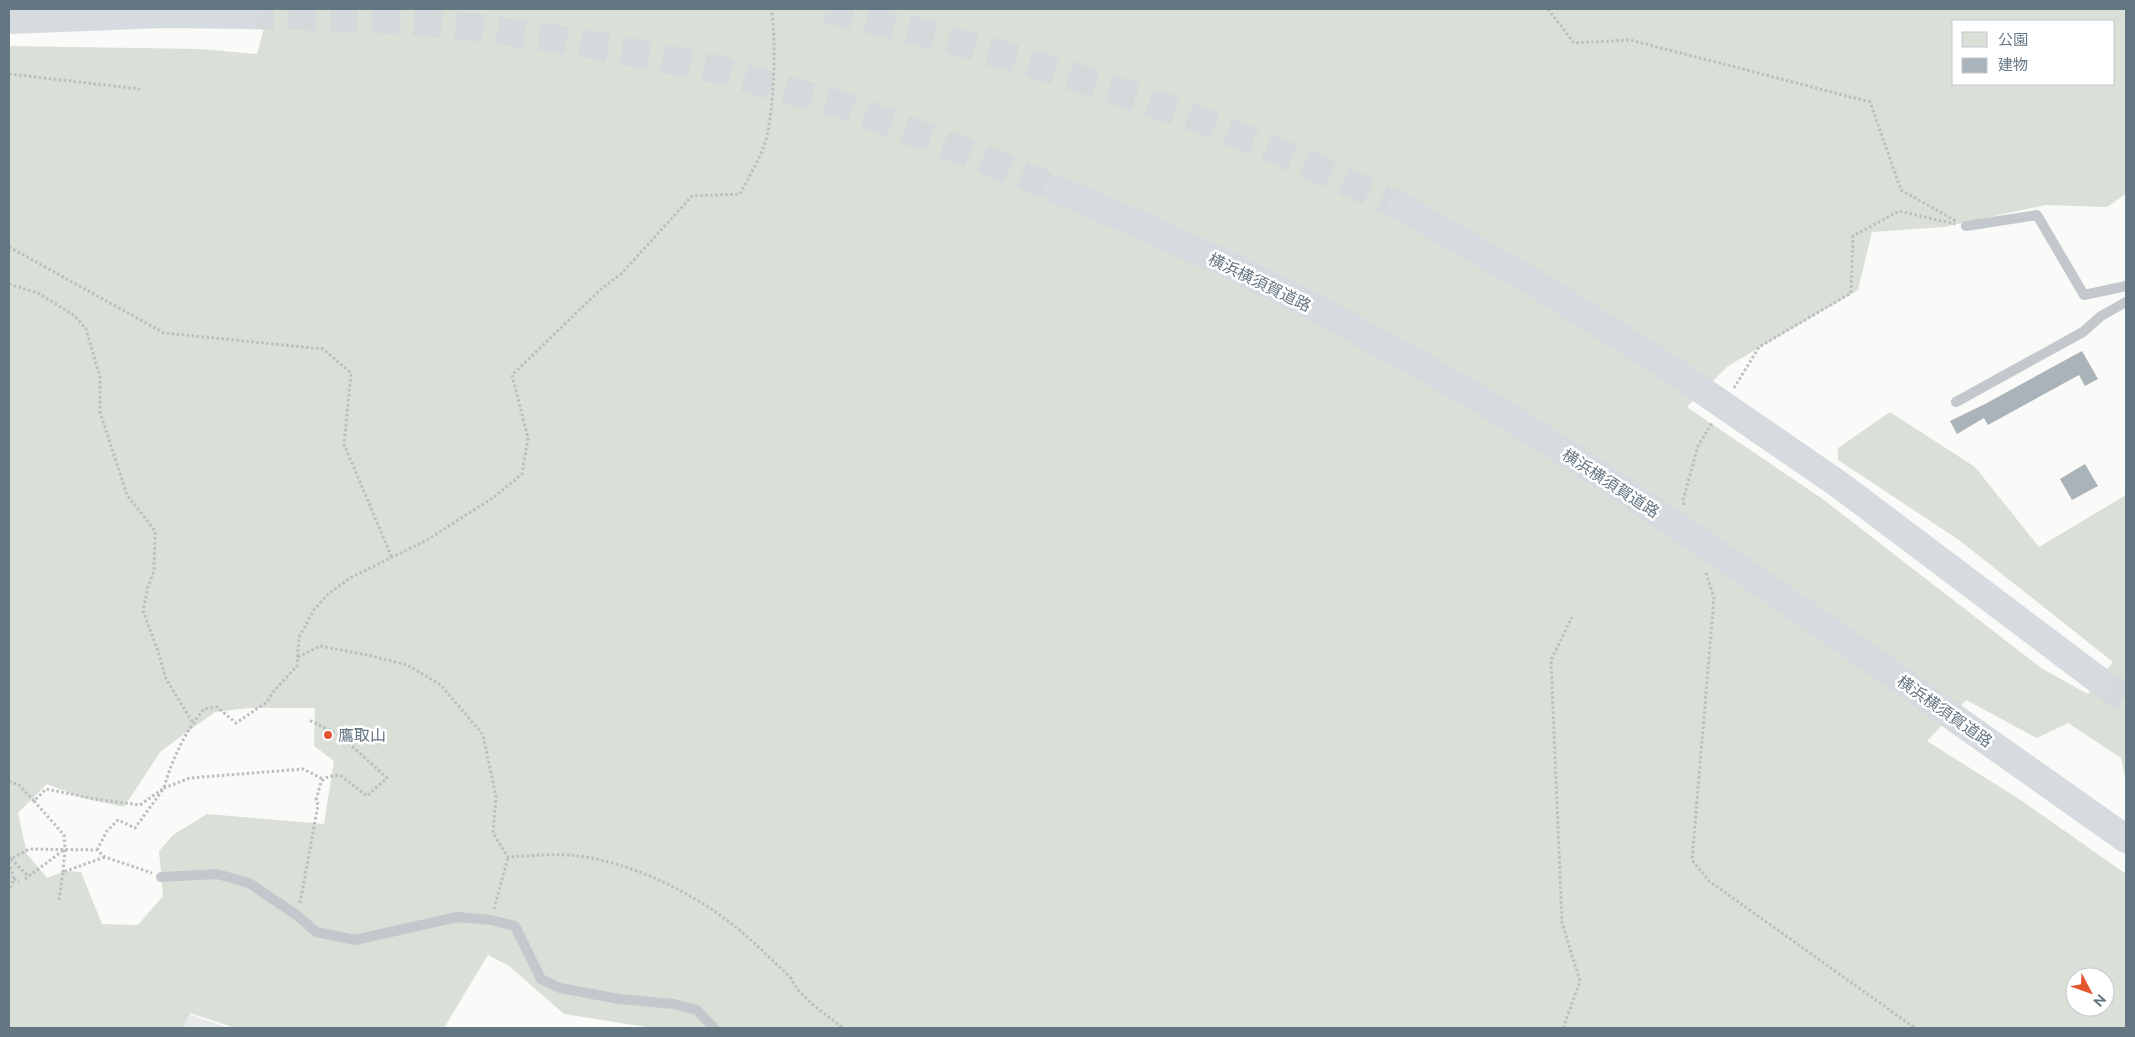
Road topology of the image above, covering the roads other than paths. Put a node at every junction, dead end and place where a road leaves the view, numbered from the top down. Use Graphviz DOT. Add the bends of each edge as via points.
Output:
graph roads {
  1 [pos="246,16"];
  2 [pos="9,20"];
  3 [pos="1058,190"];
  4 [pos="1401,207"];
  5 [pos="1966,226"];
  6 [pos="2126,286"];
  7 [pos="2126,302"];
  8 [pos="1956,402"];
  9 [pos="2101,682"];
  10 [pos="2126,839"];
  11 [pos="161,876"];
  12 [pos="714,1028"];
  1 -- 2 [label="highway" via="164,14"];
  3 -- 10 [label="highway, 横浜横須賀道路" via="1132,220 1262,281 1373,339 1603,476 1822,624"];
  4 -- 9 [label="highway" via="1538,285 1666,366 1841,486"];
  5 -- 6 [label="lane" via="2037,215 2084,295"];
  7 -- 8 [label="lane" via="2083,332"];
  11 -- 12 [label="lane" via="216,874 249,884 298,916 316,932 355,940 457,918 491,920 515,926 541,979 560,988 697,1010"];
}
